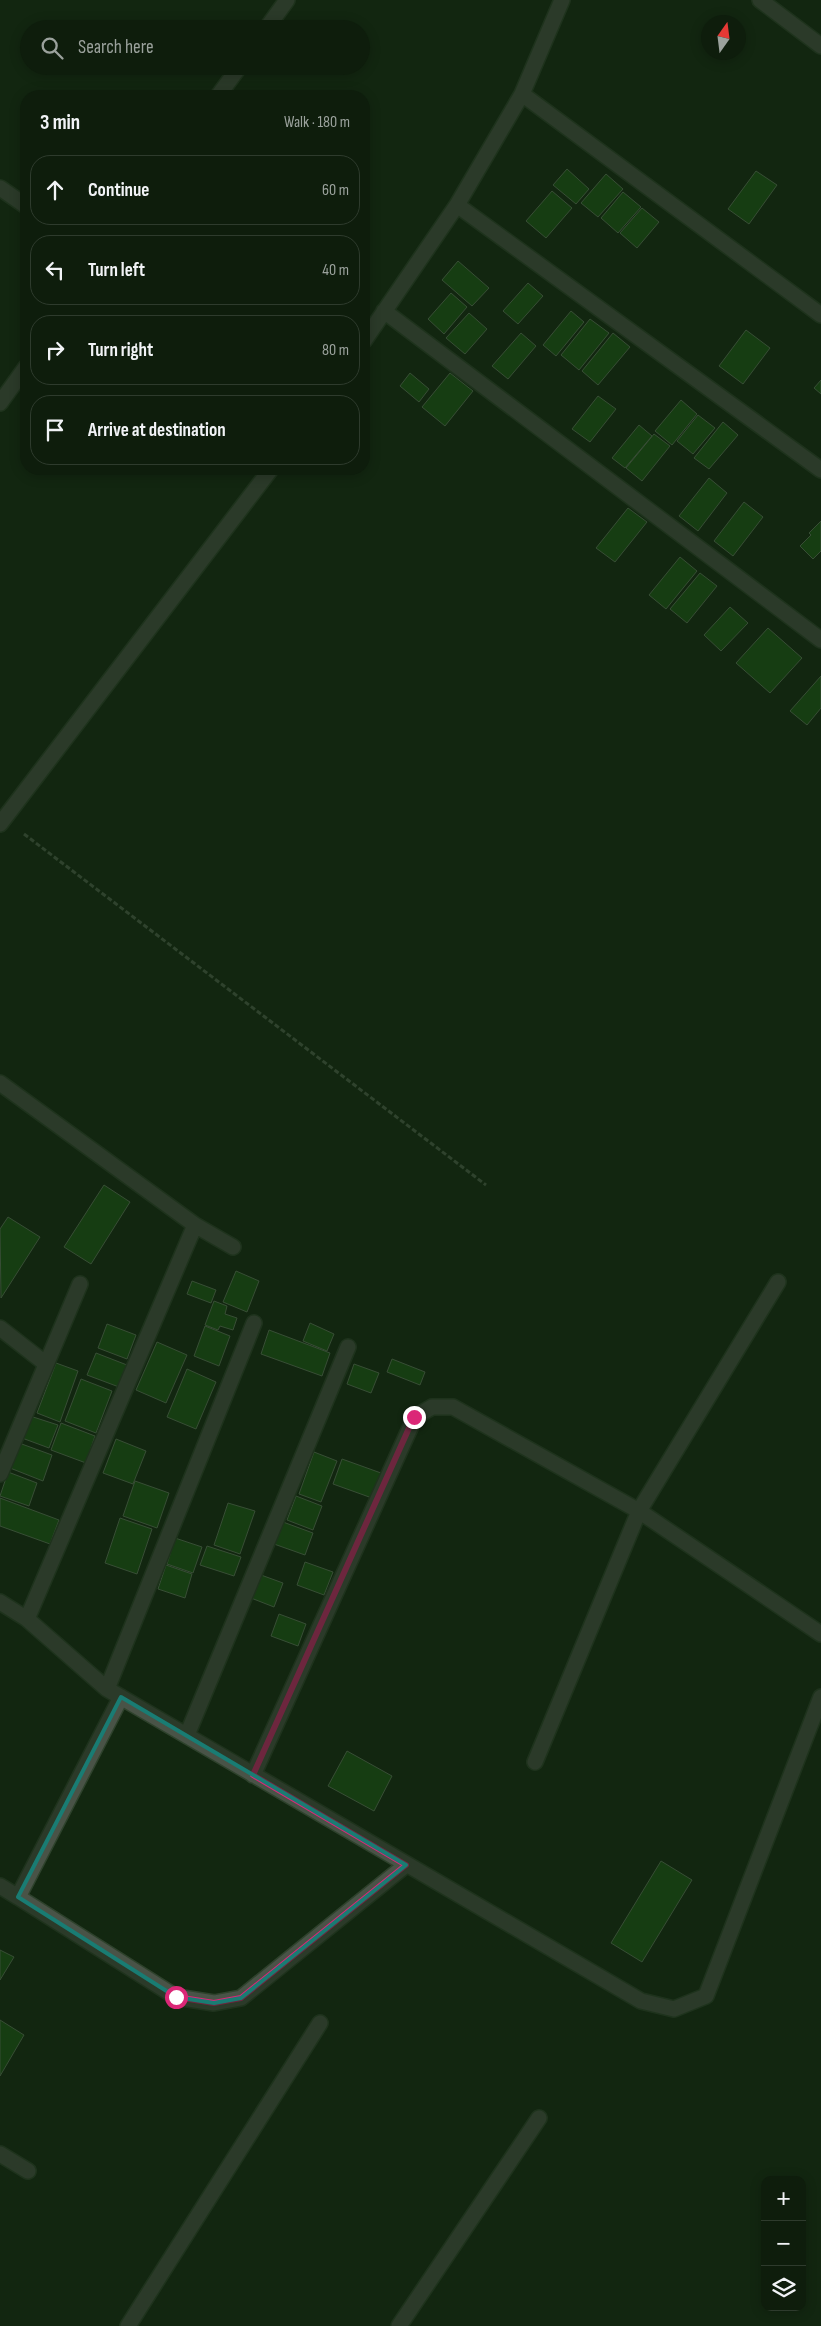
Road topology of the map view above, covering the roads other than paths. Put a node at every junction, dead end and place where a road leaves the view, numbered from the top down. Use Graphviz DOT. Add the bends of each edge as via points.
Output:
graph roads {
  1 [pos="287,0"];
  2 [pos="562,0"];
  3 [pos="760,0"];
  4 [pos="273,20"];
  5 [pos="821,46"];
  6 [pos="233,75"];
  7 [pos="222,90"];
  8 [pos="522,94"];
  9 [pos="0,188"];
  10 [pos="20,202"];
  11 [pos="457,205"];
  12 [pos="384,311"];
  13 [pos="821,315"];
  14 [pos="370,332"];
  15 [pos="20,375"];
  16 [pos="0,404"];
  17 [pos="821,470"];
  18 [pos="266,475"];
  19 [pos="821,640"];
  20 [pos="2,821"];
  21 [pos="0,1083"];
  22 [pos="195,1225"];
  23 [pos="233,1247"];
  24 [pos="778,1282"];
  25 [pos="80,1284"];
  26 [pos="254,1323"];
  27 [pos="0,1328"];
  28 [pos="348,1347"];
  29 [pos="46,1364"];
  30 [pos="0,1474"];
  31 [pos="639,1510"];
  32 [pos="0,1602"];
  33 [pos="27,1619"];
  34 [pos="821,1634"];
  35 [pos="107,1688"];
  36 [pos="121,1696"];
  37 [pos="821,1697"];
  38 [pos="187,1735"];
  39 [pos="535,1762"];
  40 [pos="253,1775"];
  41 [pos="406,1865"];
  42 [pos="0,1886"];
  43 [pos="18,1897"];
  44 [pos="320,2024"];
  45 [pos="539,2118"];
  46 [pos="0,2154"];
  47 [pos="28,2171"];
  48 [pos="128,2326"];
  49 [pos="398,2326"];
  1 -- 4 [label="street"];
  2 -- 8 [label="street"];
  3 -- 5 [label="street"];
  6 -- 7 [label="street"];
  8 -- 11 [label="street"];
  8 -- 13 [label="street"];
  9 -- 10 [label="street"];
  11 -- 12 [label="street"];
  11 -- 17 [label="street"];
  12 -- 14 [label="street"];
  12 -- 19 [label="street"];
  15 -- 16 [label="street"];
  18 -- 20 [label="street"];
  21 -- 22 [label="street"];
  22 -- 23 [label="street"];
  22 -- 33 [label="street"];
  24 -- 31 [label="street"];
  25 -- 29 [label="street"];
  26 -- 35 [label="street"];
  27 -- 29 [label="street"];
  28 -- 38 [label="street"];
  29 -- 30 [label="street"];
  31 -- 34 [label="street"];
  31 -- 39 [label="street"];
  31 -- 40 [label="street" via="453,1407 432,1407 414,1417"];
  32 -- 33 [label="street"];
  33 -- 35 [label="street"];
  35 -- 36 [label="street"];
  36 -- 38 [label="street"];
  36 -- 43 [label="street"];
  37 -- 41 [label="street" via="706,1996 674,2009 642,2001"];
  38 -- 40 [label="street"];
  40 -- 41 [label="street"];
  41 -- 43 [label="street" via="241,1998 214,2003 176,1997"];
  42 -- 43 [label="street"];
  44 -- 48 [label="street"];
  45 -- 49 [label="street"];
  46 -- 47 [label="street"];
}
